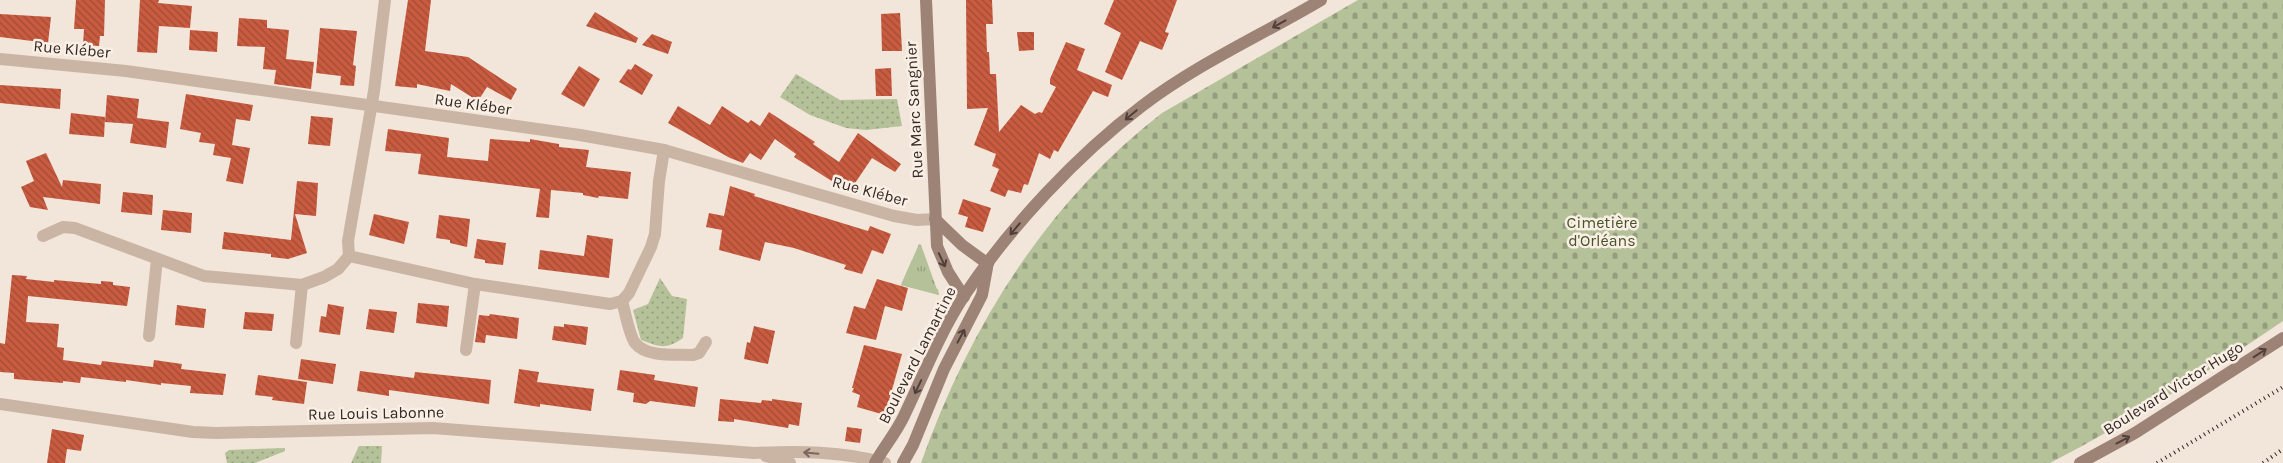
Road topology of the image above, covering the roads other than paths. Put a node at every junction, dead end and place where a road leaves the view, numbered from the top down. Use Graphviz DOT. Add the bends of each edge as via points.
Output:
graph roads {
  1 [pos="385,0"];
  2 [pos="926,0"];
  3 [pos="1321,0"];
  4 [pos="0,59"];
  5 [pos="372,106"];
  6 [pos="664,150"];
  7 [pos="935,219"];
  8 [pos="43,236"];
  9 [pos="349,256"];
  10 [pos="157,259"];
  11 [pos="988,264"];
  12 [pos="302,284"];
  13 [pos="476,284"];
  14 [pos="964,296"];
  15 [pos="622,301"];
  16 [pos="149,336"];
  17 [pos="2283,338"];
  18 [pos="706,342"];
  19 [pos="296,343"];
  20 [pos="466,350"];
  21 [pos="0,404"];
  22 [pos="754,453"];
  23 [pos="879,462"];
  24 [pos="790,463"];
  25 [pos="903,463"];
  26 [pos="2080,463"];
  1 -- 5 [label="street"];
  2 -- 7 [label="street, Rue Marc Sangnier"];
  3 -- 11 [label="street, Boulevard Lamartine, one-way" via="1204,66 1142,106 1042,198"];
  4 -- 5 [label="street, Rue Kléber" via="126,70"];
  5 -- 6 [label="street, Rue Kléber"];
  5 -- 9 [label="street" via="348,241"];
  6 -- 7 [label="street, Rue Kléber" via="894,216"];
  6 -- 15 [label="street" via="655,234"];
  7 -- 11 [label="street"];
  7 -- 14 [label="street, Rue Marc Sangnier, one-way" via="940,256"];
  8 -- 10 [label="street" via="63,227 75,228"];
  9 -- 12 [label="street" via="338,269"];
  9 -- 13 [label="street"];
  10 -- 12 [label="street" via="204,276"];
  10 -- 16 [label="street"];
  11 -- 14 [label="street, Boulevard Lamartine"];
  25 -- 11 [label="street, Boulevard Lamartine, one-way" via="944,369 982,295"];
  12 -- 19 [label="street"];
  13 -- 15 [label="street" via="610,304"];
  13 -- 20 [label="street"];
  14 -- 23 [label="street, Boulevard Lamartine, one-way"];
  15 -- 18 [label="street" via="635,342 650,352 693,355 699,353"];
  26 -- 17 [label="street, Boulevard Victor Hugo, one-way" via="2135,434"];
  21 -- 22 [label="street, Rue Louis Labonne" via="192,432 433,428"];
  23 -- 22 [label="street, Rue Louis Labonne, one-way" via="795,451"];
  22 -- 24 [label="street, Rue Louis Labonne"];
}
